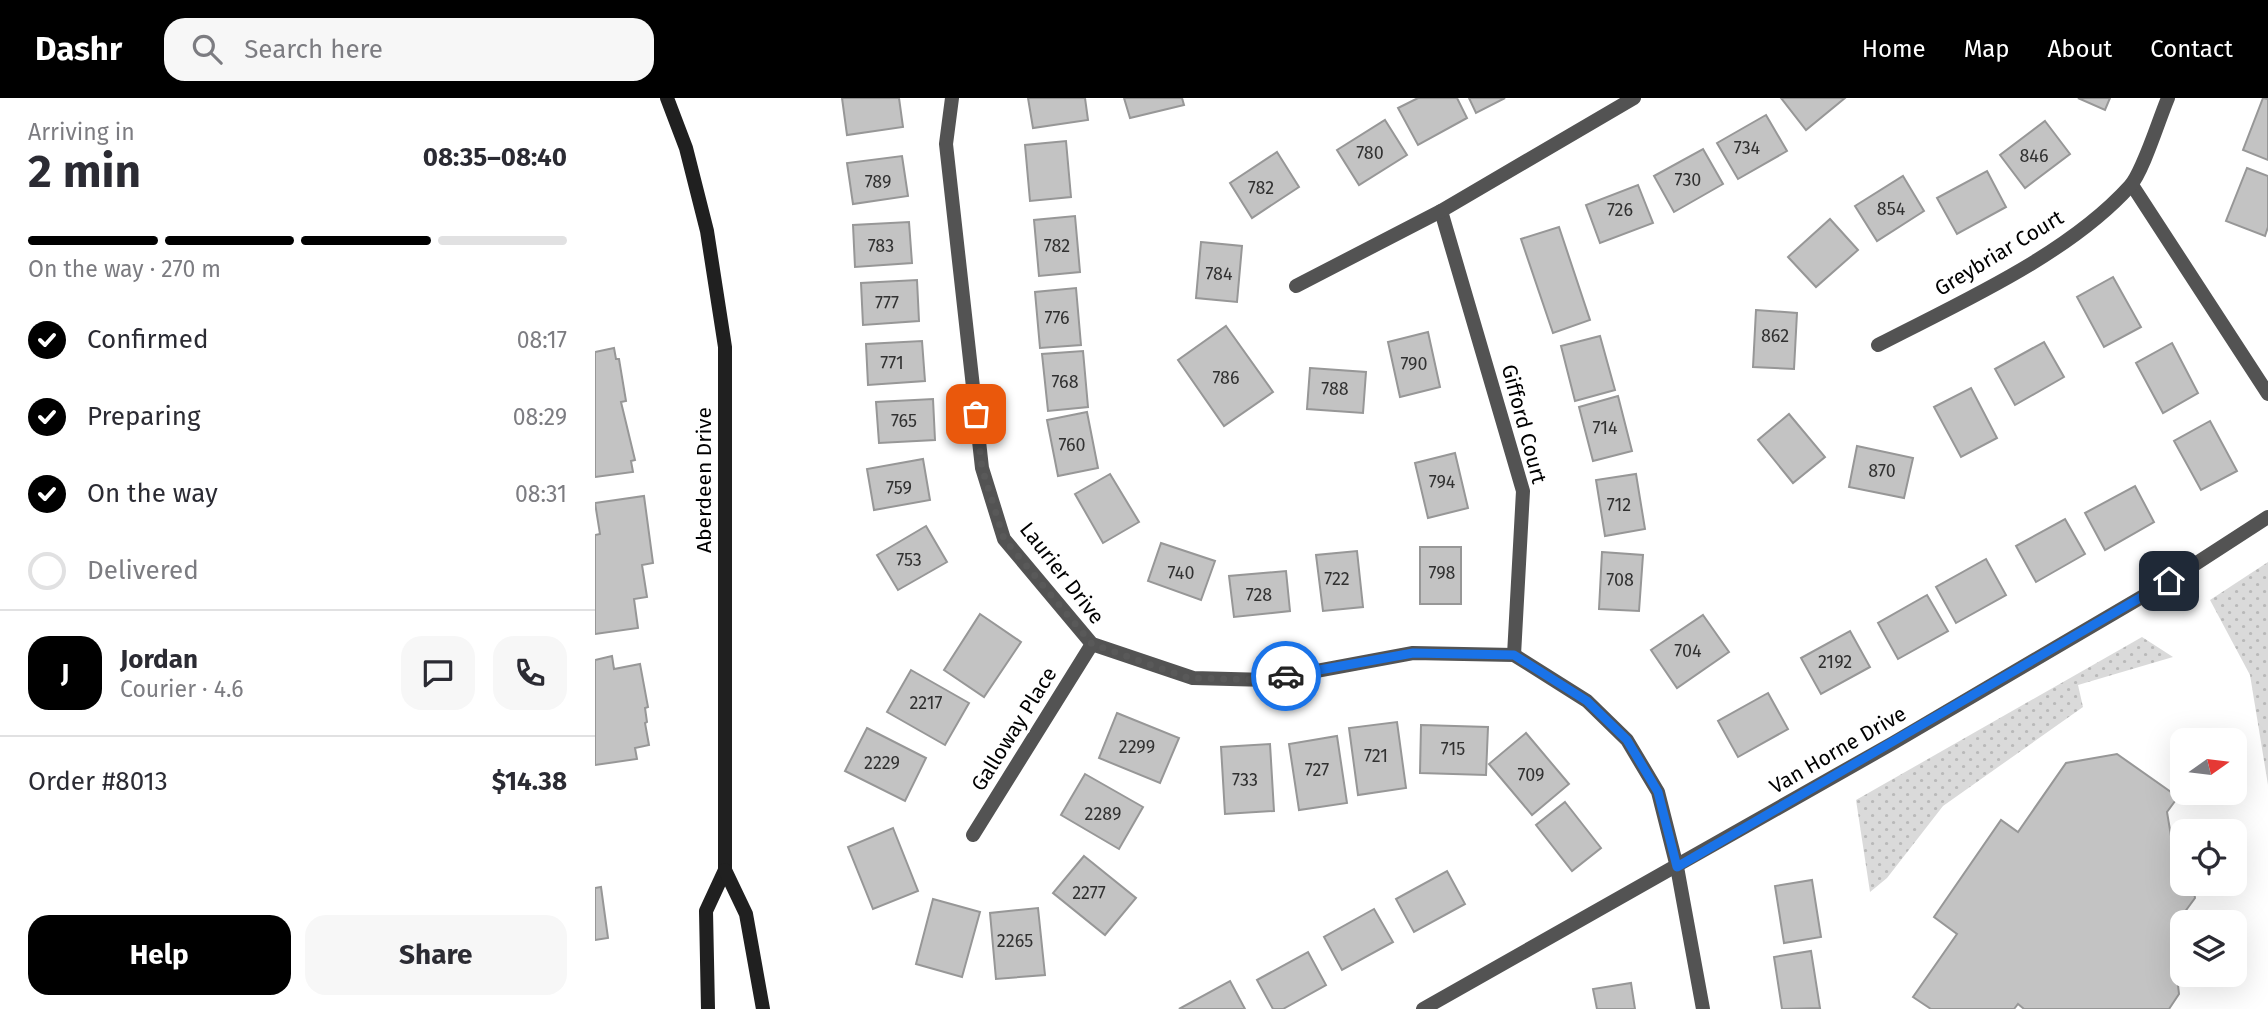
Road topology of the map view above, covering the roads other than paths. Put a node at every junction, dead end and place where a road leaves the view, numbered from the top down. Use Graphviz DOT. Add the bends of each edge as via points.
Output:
graph roads {
  1 [pos="667,98"];
  2 [pos="952,98"];
  3 [pos="1634,98"];
  4 [pos="2168,98"];
  5 [pos="2132,184"];
  6 [pos="1441,211"];
  7 [pos="1296,286"];
  8 [pos="1878,345"];
  9 [pos="2268,394"];
  10 [pos="2268,517"];
  11 [pos="1092,644"];
  12 [pos="1514,655"];
  13 [pos="973,835"];
  14 [pos="1677,867"];
  15 [pos="725,870"];
  16 [pos="708,1009"];
  17 [pos="763,1009"];
  18 [pos="1423,1009"];
  19 [pos="1703,1009"];
  1 -- 15 [label="main road, Aberdeen Drive" via="686,148 707,231 725,347"];
  2 -- 11 [label="street, Laurier Drive" via="946,144 982,468 1004,539"];
  3 -- 6 [label="street"];
  4 -- 5 [label="street, Greybriar Court"];
  5 -- 8 [label="street, Greybriar Court" via="2061,243"];
  5 -- 9 [label="street"];
  6 -- 7 [label="street"];
  6 -- 12 [label="street, Gifford Court" via="1523,491"];
  10 -- 14 [label="street, Van Horne Drive" via="2169,581"];
  11 -- 12 [label="street, Laurier Drive" via="1193,678 1268,680 1413,653"];
  11 -- 13 [label="street, Galloway Place"];
  12 -- 14 [label="street" via="1587,701 1627,740 1658,792"];
  14 -- 18 [label="street, Van Horne Drive"];
  14 -- 19 [label="street"];
  15 -- 16 [label="main road, Aberdeen Drive" via="706,911"];
  15 -- 17 [label="main road, Aberdeen Drive" via="746,914"];
}
